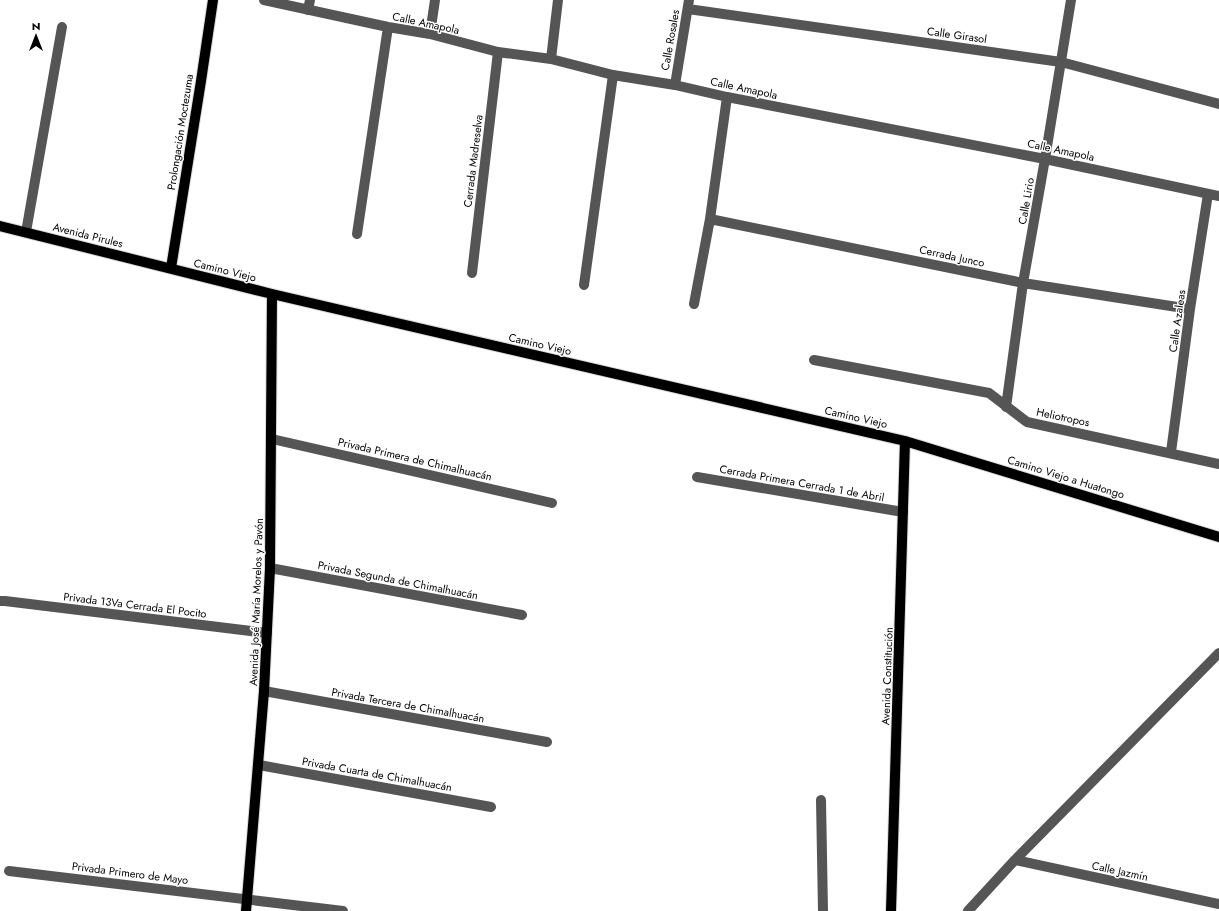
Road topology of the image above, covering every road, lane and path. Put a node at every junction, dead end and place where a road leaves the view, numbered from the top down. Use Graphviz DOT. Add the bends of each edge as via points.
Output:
graph roads {
  1 [pos="212,0"];
  2 [pos="264,0"];
  3 [pos="435,0"];
  4 [pos="558,0"];
  5 [pos="1071,0"];
  6 [pos="688,4"];
  7 [pos="309,5"];
  8 [pos="62,27"];
  9 [pos="388,27"];
  10 [pos="430,34"];
  11 [pos="498,52"];
  12 [pos="551,59"];
  13 [pos="1061,62"];
  14 [pos="613,75"];
  15 [pos="675,85"];
  16 [pos="727,97"];
  17 [pos="1219,104"];
  18 [pos="1045,159"];
  19 [pos="1208,194"];
  20 [pos="1219,196"];
  21 [pos="710,219"];
  22 [pos="0,226"];
  23 [pos="26,232"];
  24 [pos="357,234"];
  25 [pos="171,268"];
  26 [pos="472,273"];
  27 [pos="1023,283"];
  28 [pos="584,285"];
  29 [pos="272,294"];
  30 [pos="694,304"];
  31 [pos="1190,308"];
  32 [pos="814,360"];
  33 [pos="1006,407"];
  34 [pos="272,439"];
  35 [pos="905,441"];
  36 [pos="1171,452"];
  37 [pos="1219,464"];
  38 [pos="697,477"];
  39 [pos="552,503"];
  40 [pos="903,512"];
  41 [pos="1219,537"];
  42 [pos="270,568"];
  43 [pos="0,602"];
  44 [pos="522,615"];
  45 [pos="267,633"];
  46 [pos="1219,653"];
  47 [pos="264,691"];
  48 [pos="547,742"];
  49 [pos="259,765"];
  50 [pos="821,800"];
  51 [pos="491,807"];
  52 [pos="1015,860"];
  53 [pos="9,871"];
  54 [pos="247,899"];
  55 [pos="1219,904"];
  56 [pos="246,911"];
  57 [pos="343,911"];
  58 [pos="823,911"];
  59 [pos="892,911"];
  60 [pos="968,911"];
  1 -- 25 [label="main road, Prolongación Moctezuma"];
  2 -- 7 [label="street, Calle Amapola"];
  3 -- 10 [label="street"];
  4 -- 12 [label="street"];
  5 -- 13 [label="street, Calle Lirio"];
  6 -- 13 [label="street, Calle Girasol"];
  6 -- 15 [label="street, Calle Rosales"];
  7 -- 9 [label="street, Calle Amapola"];
  8 -- 23 [label="street"];
  9 -- 10 [label="street, Calle Amapola"];
  9 -- 24 [label="street"];
  10 -- 11 [label="street, Calle Amapola"];
  11 -- 12 [label="street, Calle Amapola"];
  11 -- 26 [label="street, Cerrada Madreselva"];
  12 -- 14 [label="street, Calle Amapola"];
  13 -- 17 [label="street, Calle Girasol"];
  13 -- 18 [label="street, Calle Lirio"];
  14 -- 15 [label="street, Calle Amapola"];
  14 -- 28 [label="street"];
  15 -- 16 [label="street, Calle Amapola"];
  16 -- 18 [label="street, Calle Amapola"];
  16 -- 21 [label="street"];
  18 -- 19 [label="street, Calle Amapola"];
  18 -- 27 [label="street, Calle Lirio"];
  19 -- 20 [label="street, Calle Amapola"];
  19 -- 31 [label="street, Calle Azaleas"];
  21 -- 27 [label="street, Cerrada Junco"];
  21 -- 30 [label="street"];
  22 -- 23 [label="main road, Avenida Pirules"];
  23 -- 25 [label="main road, Avenida Pirules"];
  25 -- 29 [label="main road, Camino Viejo"];
  27 -- 31 [label="street, Cerrada Junco"];
  27 -- 33 [label="street, Calle Lirio"];
  29 -- 34 [label="main road, Avenida José María Morelos y Pavón"];
  29 -- 35 [label="main road, Camino Viejo"];
  31 -- 36 [label="street, Calle Azaleas"];
  32 -- 33 [label="street, Heliotropos" via="989,394"];
  33 -- 36 [label="street, Heliotropos" via="1028,422"];
  34 -- 39 [label="street, Privada Primera de Chimalhuacán"];
  34 -- 42 [label="main road, Avenida José María Morelos y Pavón"];
  35 -- 40 [label="main road, Avenida Constitución"];
  35 -- 41 [label="main road, Camino Viejo a Huatongo"];
  36 -- 37 [label="street, Heliotropos"];
  38 -- 40 [label="street, Cerrada Primera Cerrada 1 de Abril"];
  40 -- 59 [label="main road, Avenida Constitución"];
  42 -- 44 [label="street, Privada Segunda de Chimalhuacán"];
  42 -- 45 [label="main road, Avenida José María Morelos y Pavón"];
  43 -- 45 [label="street, Privada 13Va Cerrada El Pocito"];
  45 -- 47 [label="main road, Avenida José María Morelos y Pavón"];
  46 -- 52 [label="street"];
  47 -- 48 [label="street, Privada Tercera de Chimalhuacán"];
  47 -- 49 [label="main road, Avenida José María Morelos y Pavón"];
  49 -- 51 [label="street, Privada Cuarta de Chimalhuacán"];
  49 -- 54 [label="main road, Avenida José María Morelos y Pavón"];
  50 -- 58 [label="street"];
  52 -- 55 [label="street, Calle Jazmín"];
  52 -- 60 [label="street"];
  53 -- 54 [label="street, Privada Primero de Mayo"];
  54 -- 56 [label="main road, Avenida José María Morelos y Pavón"];
  54 -- 57 [label="street, Privada Primero de Mayo"];
}
